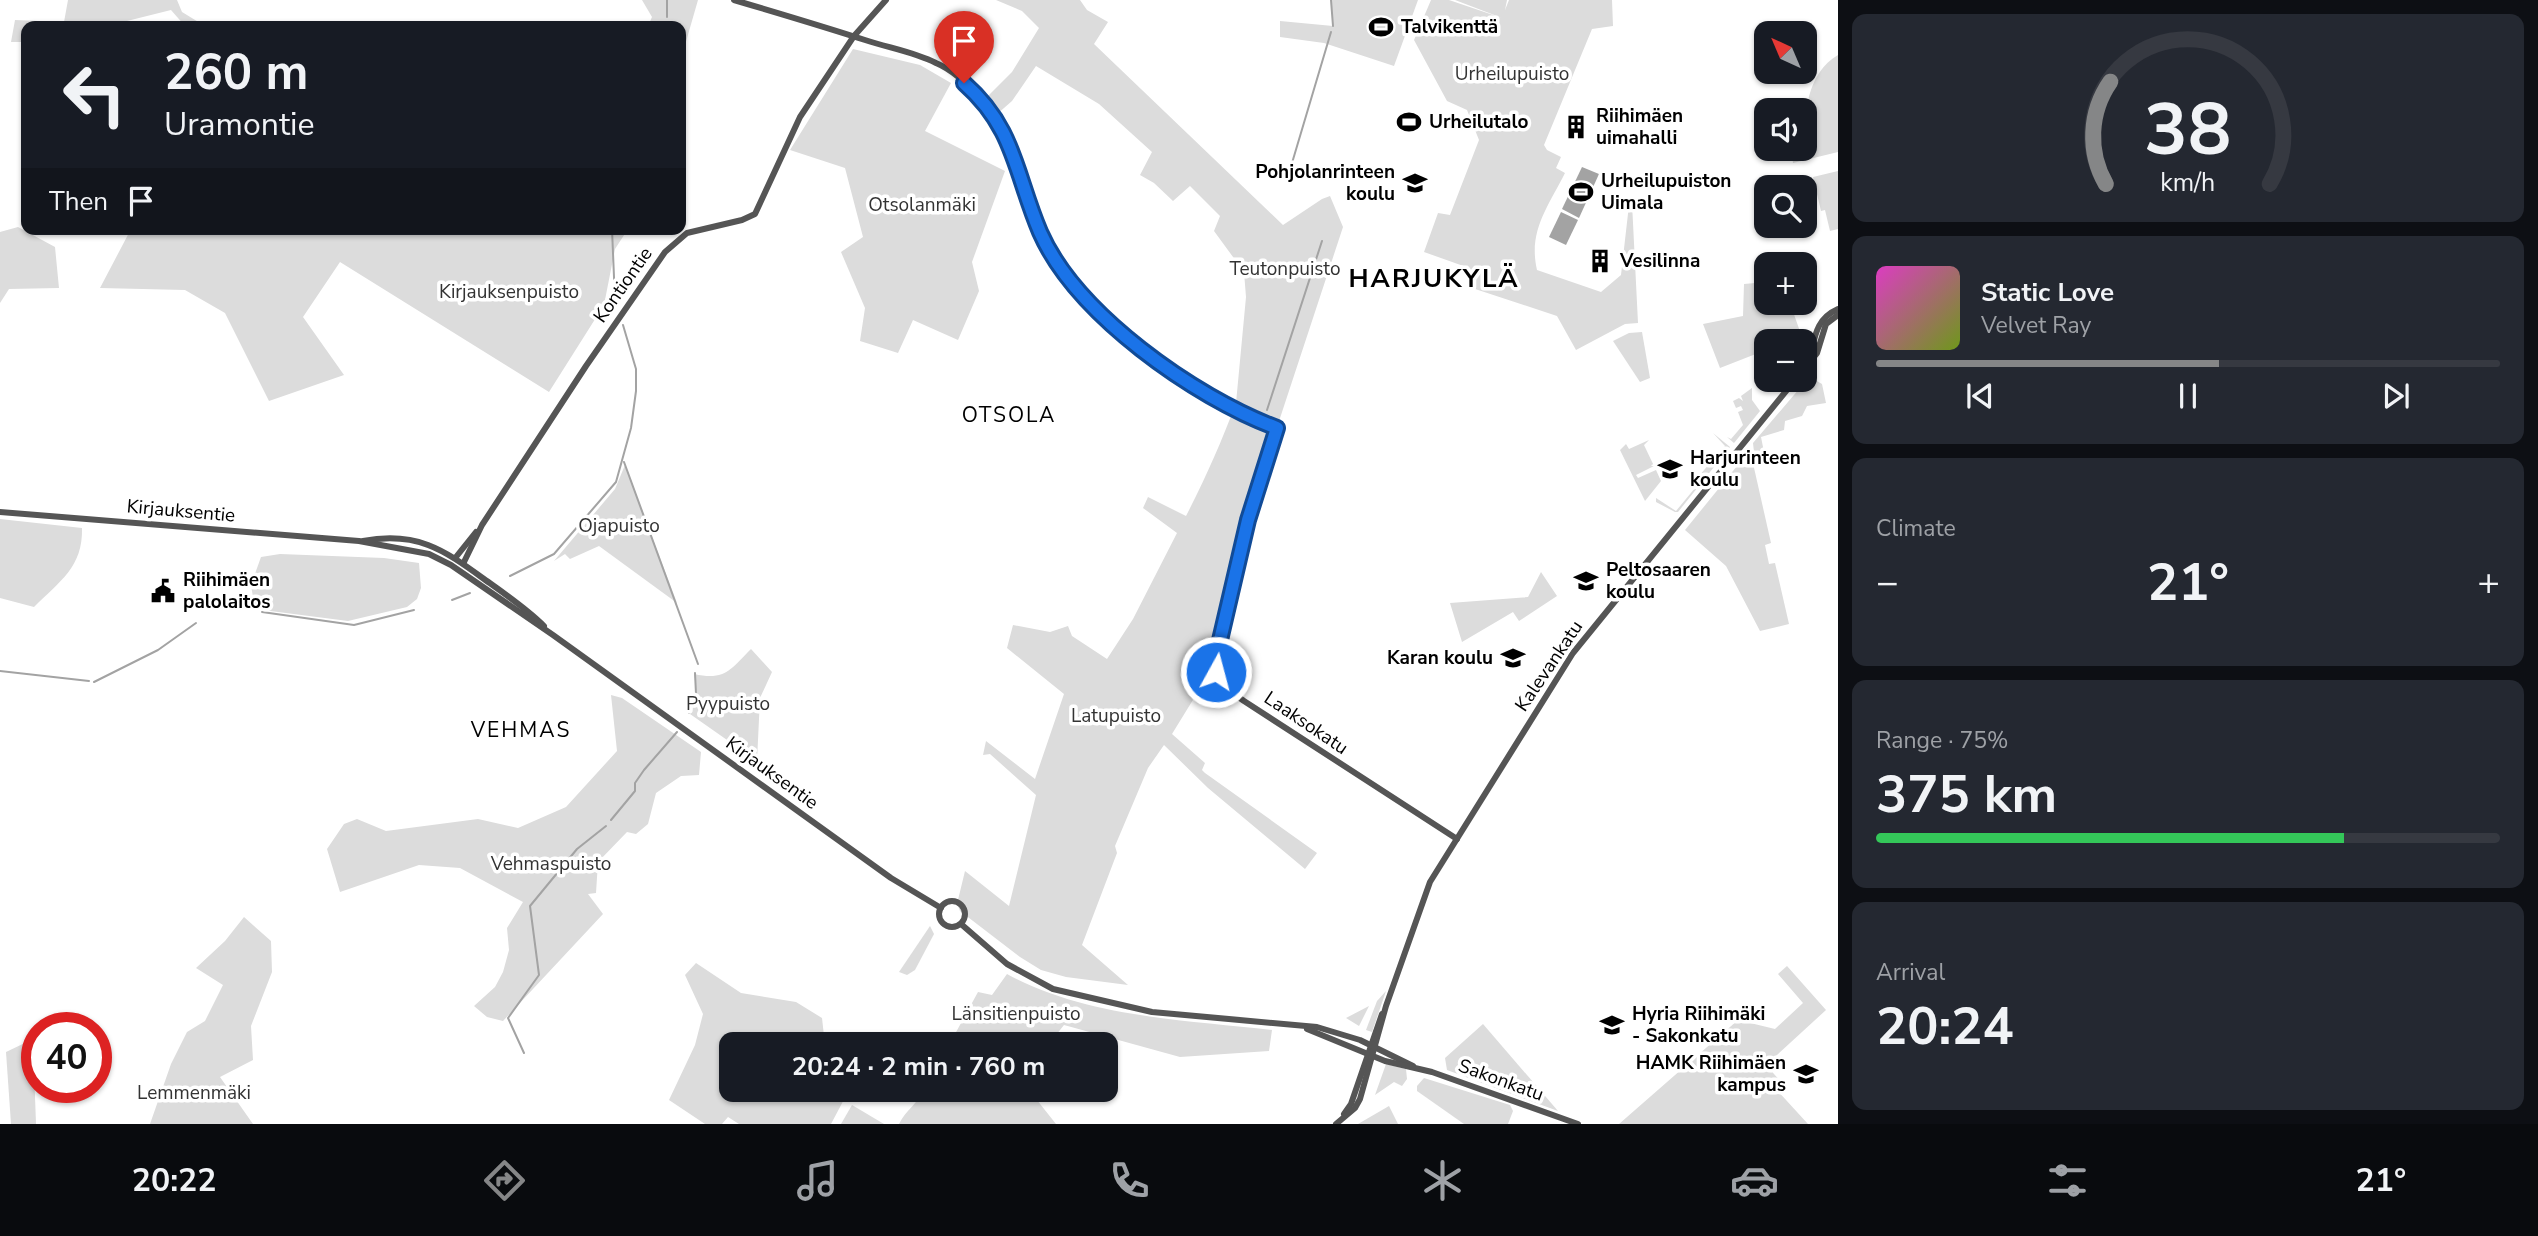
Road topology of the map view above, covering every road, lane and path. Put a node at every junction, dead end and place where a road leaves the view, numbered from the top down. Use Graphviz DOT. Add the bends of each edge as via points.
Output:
graph roads {
  1 [pos="734,0"];
  2 [pos="886,0"];
  3 [pos="854,36"];
  4 [pos="686,234"];
  5 [pos="684,235"];
  6 [pos="1838,309"];
  7 [pos="1838,315"];
  8 [pos="1824,322"];
  9 [pos="1817,353"];
  10 [pos="1786,392"];
  11 [pos="0,512"];
  12 [pos="482,525"];
  13 [pos="359,541"];
  14 [pos="456,557"];
  15 [pos="464,562"];
  16 [pos="553,635"];
  17 [pos="1457,839"];
  18 [pos="941,908"];
  19 [pos="961,924"];
  20 [pos="1302,1027"];
  21 [pos="1373,1046"];
  22 [pos="1370,1055"];
  23 [pos="1413,1066"];
  24 [pos="1337,1124"];
  25 [pos="1578,1124"];
  1 -- 3 [label="street"];
  2 -- 3 [label="street, Kontiontie"];
  3 -- 4 [label="street, Kontiontie" via="794,126 755,214"];
  3 -- 17 [label="street, Laaksokatu" via="937,63 984,100 1007,137 1045,242 1075,285 1164,368 1202,394 1277,428 1235,575 1217,653 1218,677 1244,701"];
  5 -- 12 [label="street, Kontiontie" via="672,244 593,355"];
  6 -- 8 [label="street"];
  7 -- 8 [label="street"];
  8 -- 9 [label="street"];
  10 -- 17 [label="street, Kalevankatu" via="1573,653"];
  11 -- 13 [label="street, Kirjauksentie"];
  12 -- 14 [label="street, Kontiontie"];
  12 -- 15 [label="street, Kontiontie"];
  13 -- 14 [label="street, Kirjauksentie" via="415,540"];
  13 -- 16 [label="street, Kirjauksentie" via="429,554"];
  14 -- 15 [label="street, Kirjauksentie"];
  15 -- 16 [label="street, Kirjauksentie"];
  16 -- 18 [label="street, Kirjauksentie" via="891,878"];
  17 -- 21 [label="street, Kalevankatu" via="1424,895"];
  18 -- 19 [label="street" via="943,924 950,928"];
  18 -- 19 [label="street" via="950,901 961,905 965,916"];
  19 -- 20 [label="street" via="1007,964 1053,989 1152,1012"];
  20 -- 21 [label="street" via="1330,1030"];
  20 -- 22 [label="street"];
  21 -- 22 [label="street, Kalevankatu"];
  21 -- 23 [label="street, Sakonkatu"];
  22 -- 23 [label="street, Sakonkatu"];
  22 -- 24 [label="street, Kalevankatu" via="1351,1104"];
  23 -- 25 [label="street, Sakonkatu"];
}
